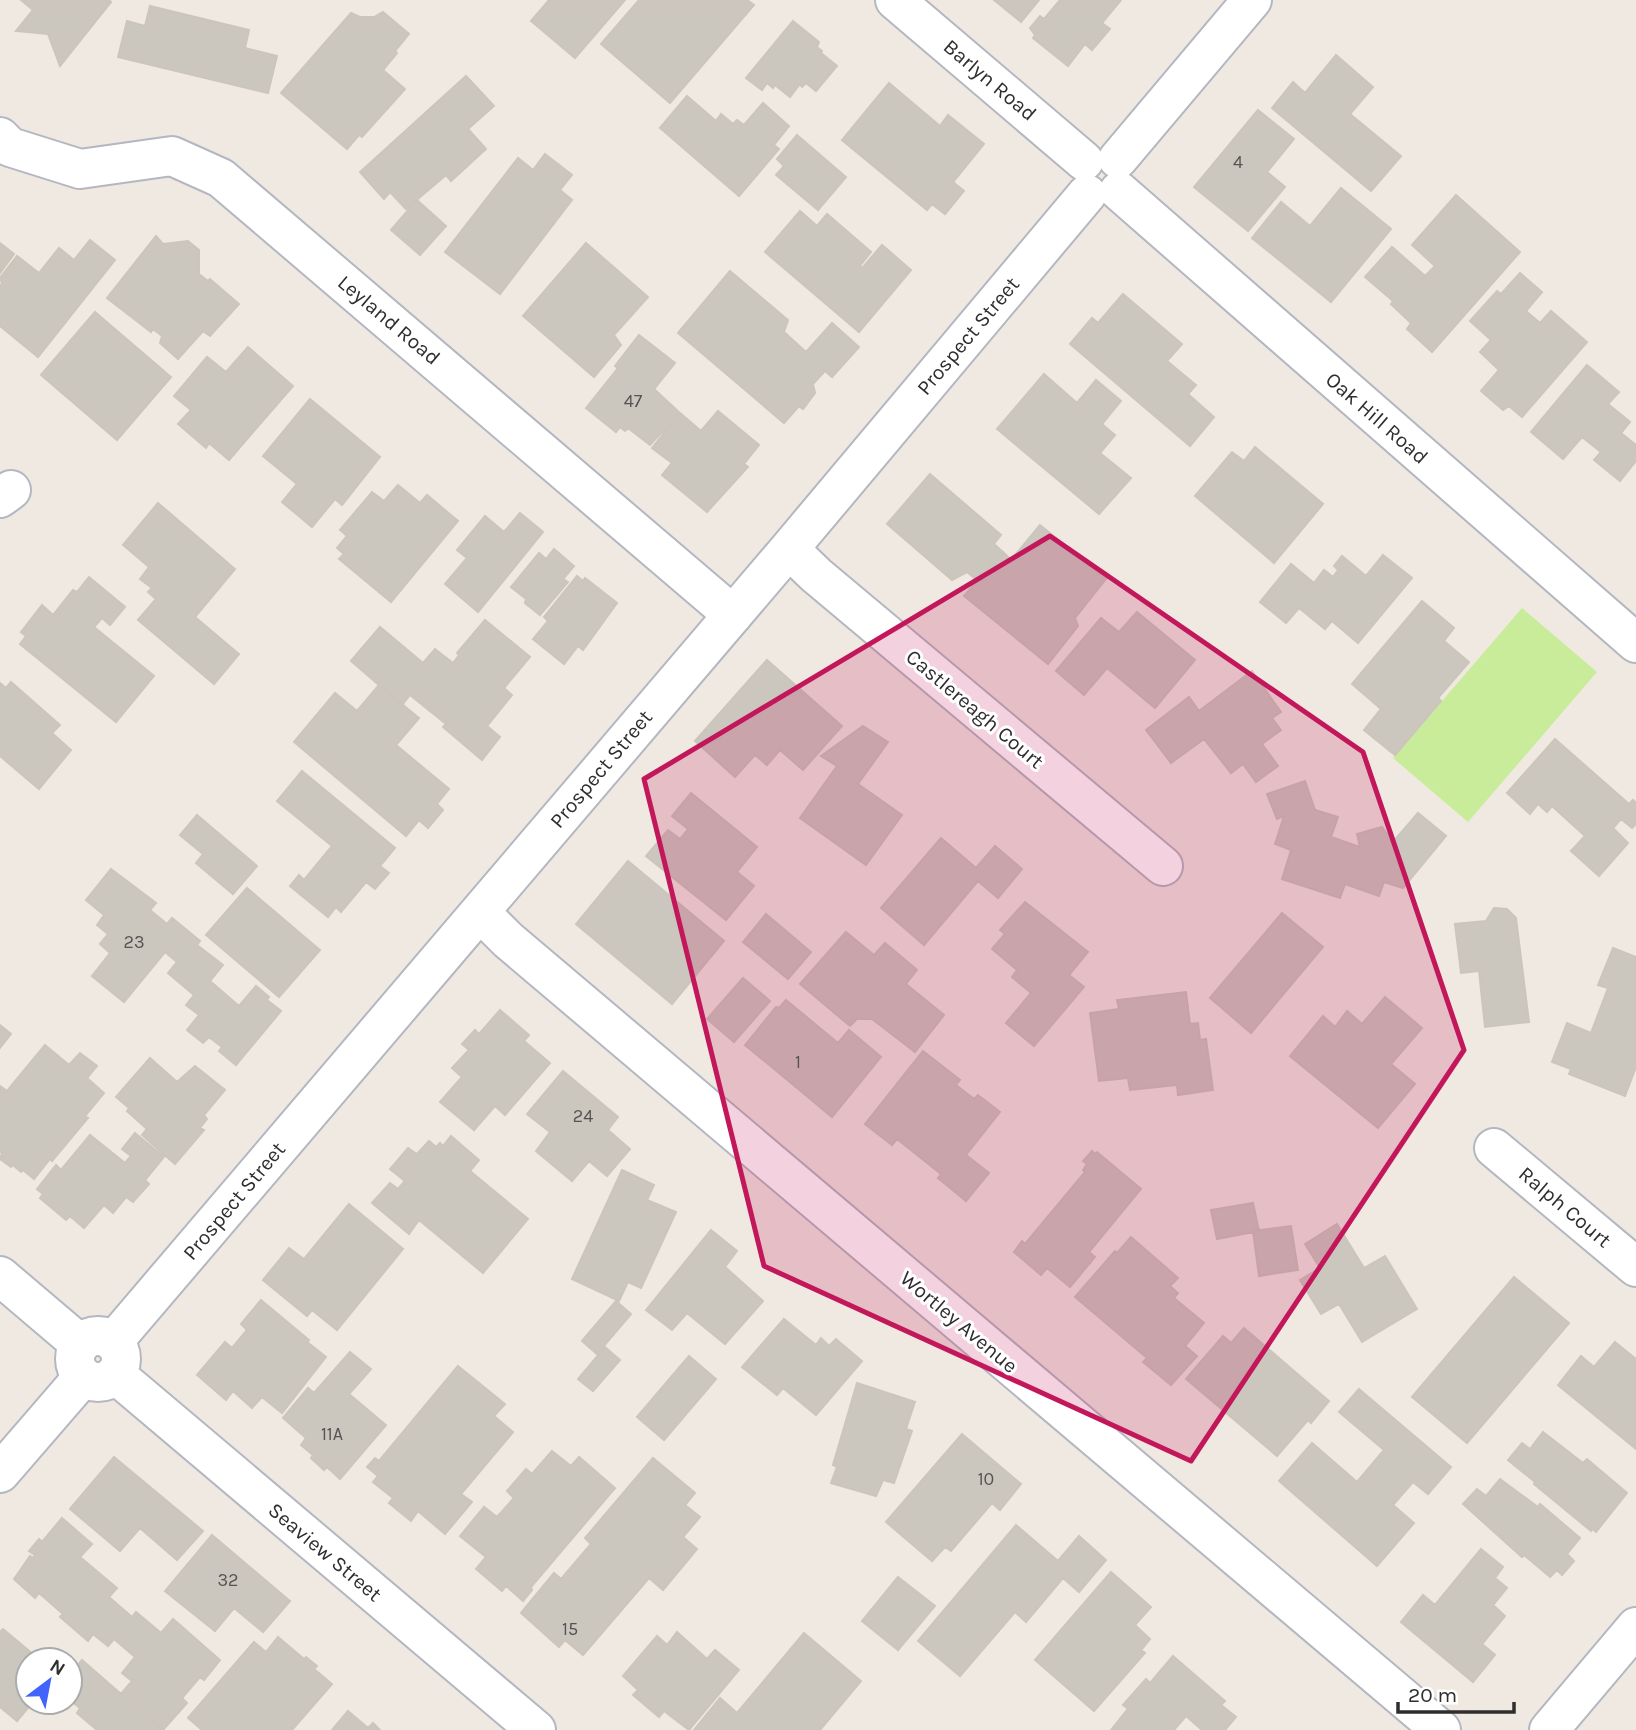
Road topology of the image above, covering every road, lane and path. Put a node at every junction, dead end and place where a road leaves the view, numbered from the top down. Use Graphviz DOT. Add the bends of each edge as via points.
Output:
graph roads {
  1 [pos="895,0"];
  2 [pos="1252,0"];
  3 [pos="0,137"];
  4 [pos="1102,177"];
  5 [pos="789,549"];
  6 [pos="733,615"];
  7 [pos="1636,643"];
  8 [pos="1163,866"];
  9 [pos="480,912"];
  10 [pos="1494,1148"];
  11 [pos="1636,1267"];
  12 [pos="0,1276"];
  13 [pos="98,1359"];
  14 [pos="0,1473"];
  15 [pos="1636,1627"];
  16 [pos="536,1730"];
  17 [pos="1441,1730"];
  18 [pos="1549,1730"];
  1 -- 4 [label="street, Barlyn Road"];
  2 -- 4 [label="street, Prospect Street"];
  3 -- 6 [label="street, Leyland Road" via="10,146 80,169 172,156 221,178"];
  4 -- 5 [label="street, Prospect Street"];
  4 -- 7 [label="street, Oak Hill Road"];
  5 -- 6 [label="street, Prospect Street"];
  5 -- 8 [label="street, Castlereagh Court"];
  6 -- 9 [label="street, Prospect Street"];
  9 -- 13 [label="street, Prospect Street"];
  9 -- 17 [label="street, Wortley Avenue"];
  10 -- 11 [label="street, Ralph Court"];
  12 -- 13 [label="street, Seaview Street"];
  13 -- 14 [label="street, Prospect Street"];
  13 -- 16 [label="street, Seaview Street"];
  15 -- 18 [label="street"];
}
